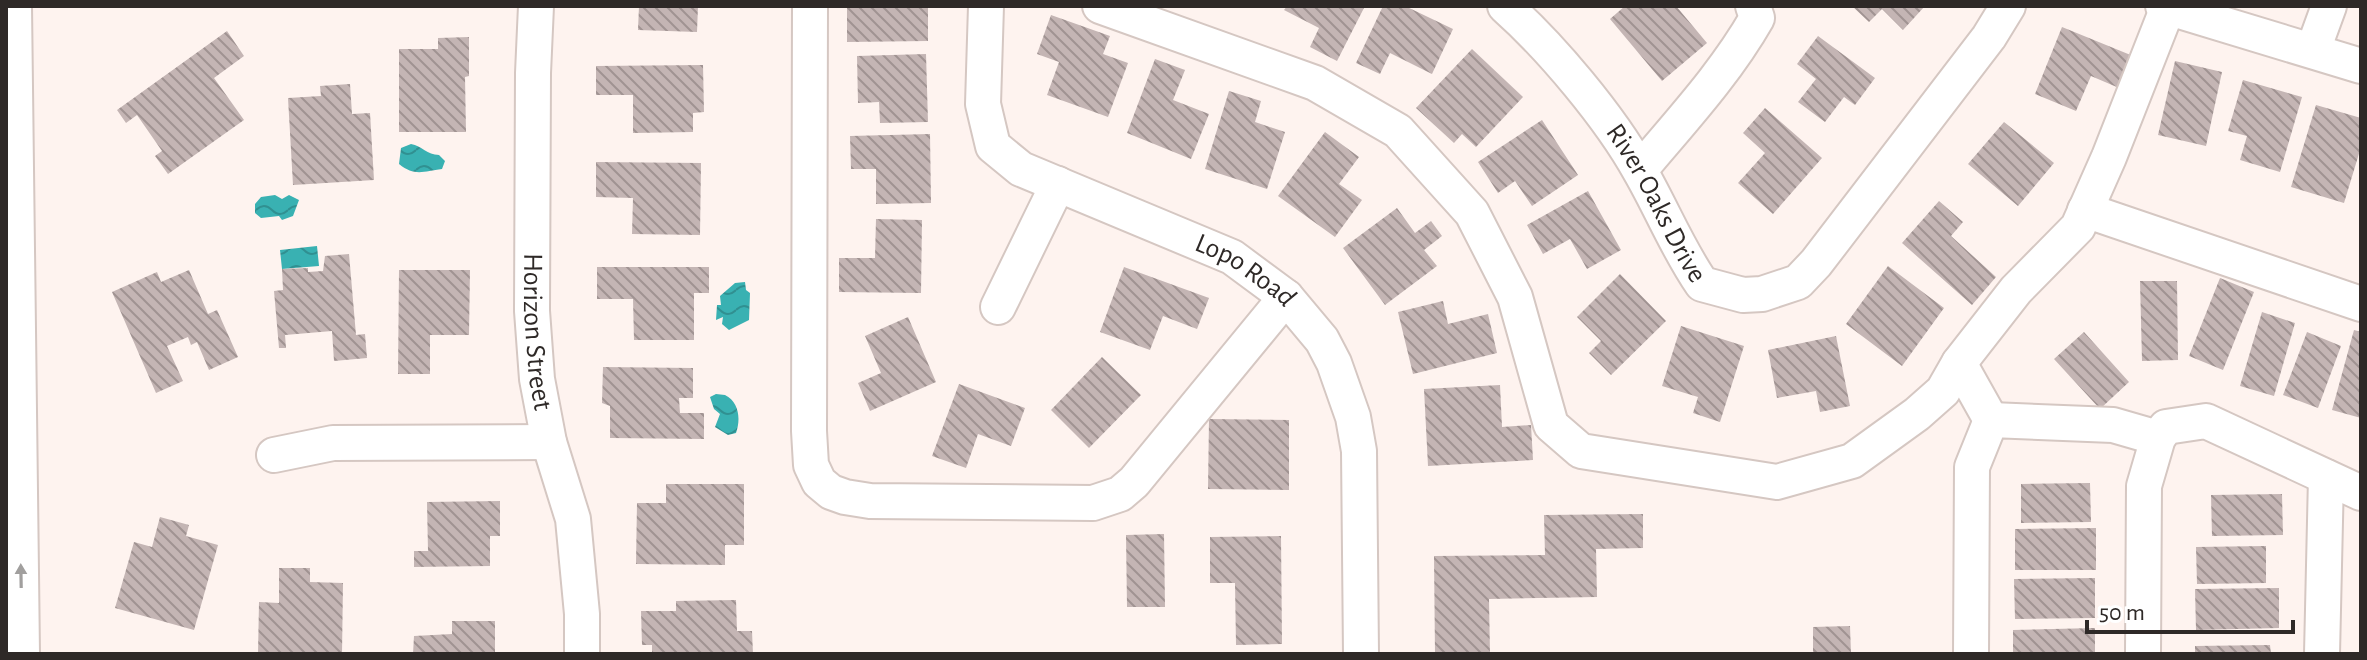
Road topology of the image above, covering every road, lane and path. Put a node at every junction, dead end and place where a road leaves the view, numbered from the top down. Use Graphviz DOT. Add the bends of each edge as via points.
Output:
graph roads {
  1 [pos="14,6"];
  2 [pos="536,6"];
  3 [pos="810,6"];
  4 [pos="986,6"];
  5 [pos="1100,6"];
  6 [pos="1505,6"];
  7 [pos="1753,6"];
  8 [pos="2008,6"];
  9 [pos="2329,6"];
  10 [pos="2166,7"];
  11 [pos="2313,50"];
  12 [pos="2361,66"];
  13 [pos="1640,170"];
  14 [pos="1058,184"];
  15 [pos="2085,210"];
  16 [pos="1286,297"];
  17 [pos="2361,304"];
  18 [pos="998,307"];
  19 [pos="1959,363"];
  20 [pos="1991,420"];
  21 [pos="2162,433"];
  22 [pos="549,442"];
  23 [pos="274,455"];
  24 [pos="2326,477"];
  25 [pos="2361,493"];
  26 [pos="22,654"];
  27 [pos="582,654"];
  28 [pos="1361,654"];
  29 [pos="1971,654"];
  30 [pos="2143,654"];
  31 [pos="2322,654"];
  26 -- 1 [label="street, one-way"];
  2 -- 22 [label="street, Horizon Street" via="532,311"];
  3 -- 16 [label="street" via="809,431 811,465 831,492 870,501 1093,503 1120,494"];
  4 -- 14 [label="street, Lopo Road" via="983,104 993,146 1021,169"];
  5 -- 19 [label="street" via="1315,83 1398,131 1472,213 1515,297 1551,425 1581,451 1777,482 1852,461 1943,391"];
  6 -- 13 [label="street, River Oaks Drive" via="1543,43"];
  7 -- 13 [label="street" via="1757,18 1741,46"];
  8 -- 13 [label="street, River Oaks Drive" via="1798,282 1743,295 1702,284"];
  9 -- 11 [label="street"];
  10 -- 11 [label="street"];
  10 -- 15 [label="street"];
  11 -- 12 [label="street"];
  14 -- 16 [label="street, Lopo Road" via="1232,257"];
  14 -- 18 [label="street"];
  15 -- 17 [label="street"];
  15 -- 19 [label="street" via="2078,227 2016,290"];
  16 -- 28 [label="street, Lopo Road" via="1328,352 1353,417 1359,451"];
  19 -- 20 [label="street"];
  20 -- 21 [label="street" via="2113,425"];
  20 -- 29 [label="street" via="1972,467"];
  21 -- 24 [label="street" via="2206,421"];
  21 -- 30 [label="street" via="2144,486"];
  22 -- 23 [label="street" via="333,443"];
  22 -- 27 [label="street, Horizon Street" via="573,519"];
  24 -- 25 [label="street"];
  24 -- 31 [label="street"];
}
